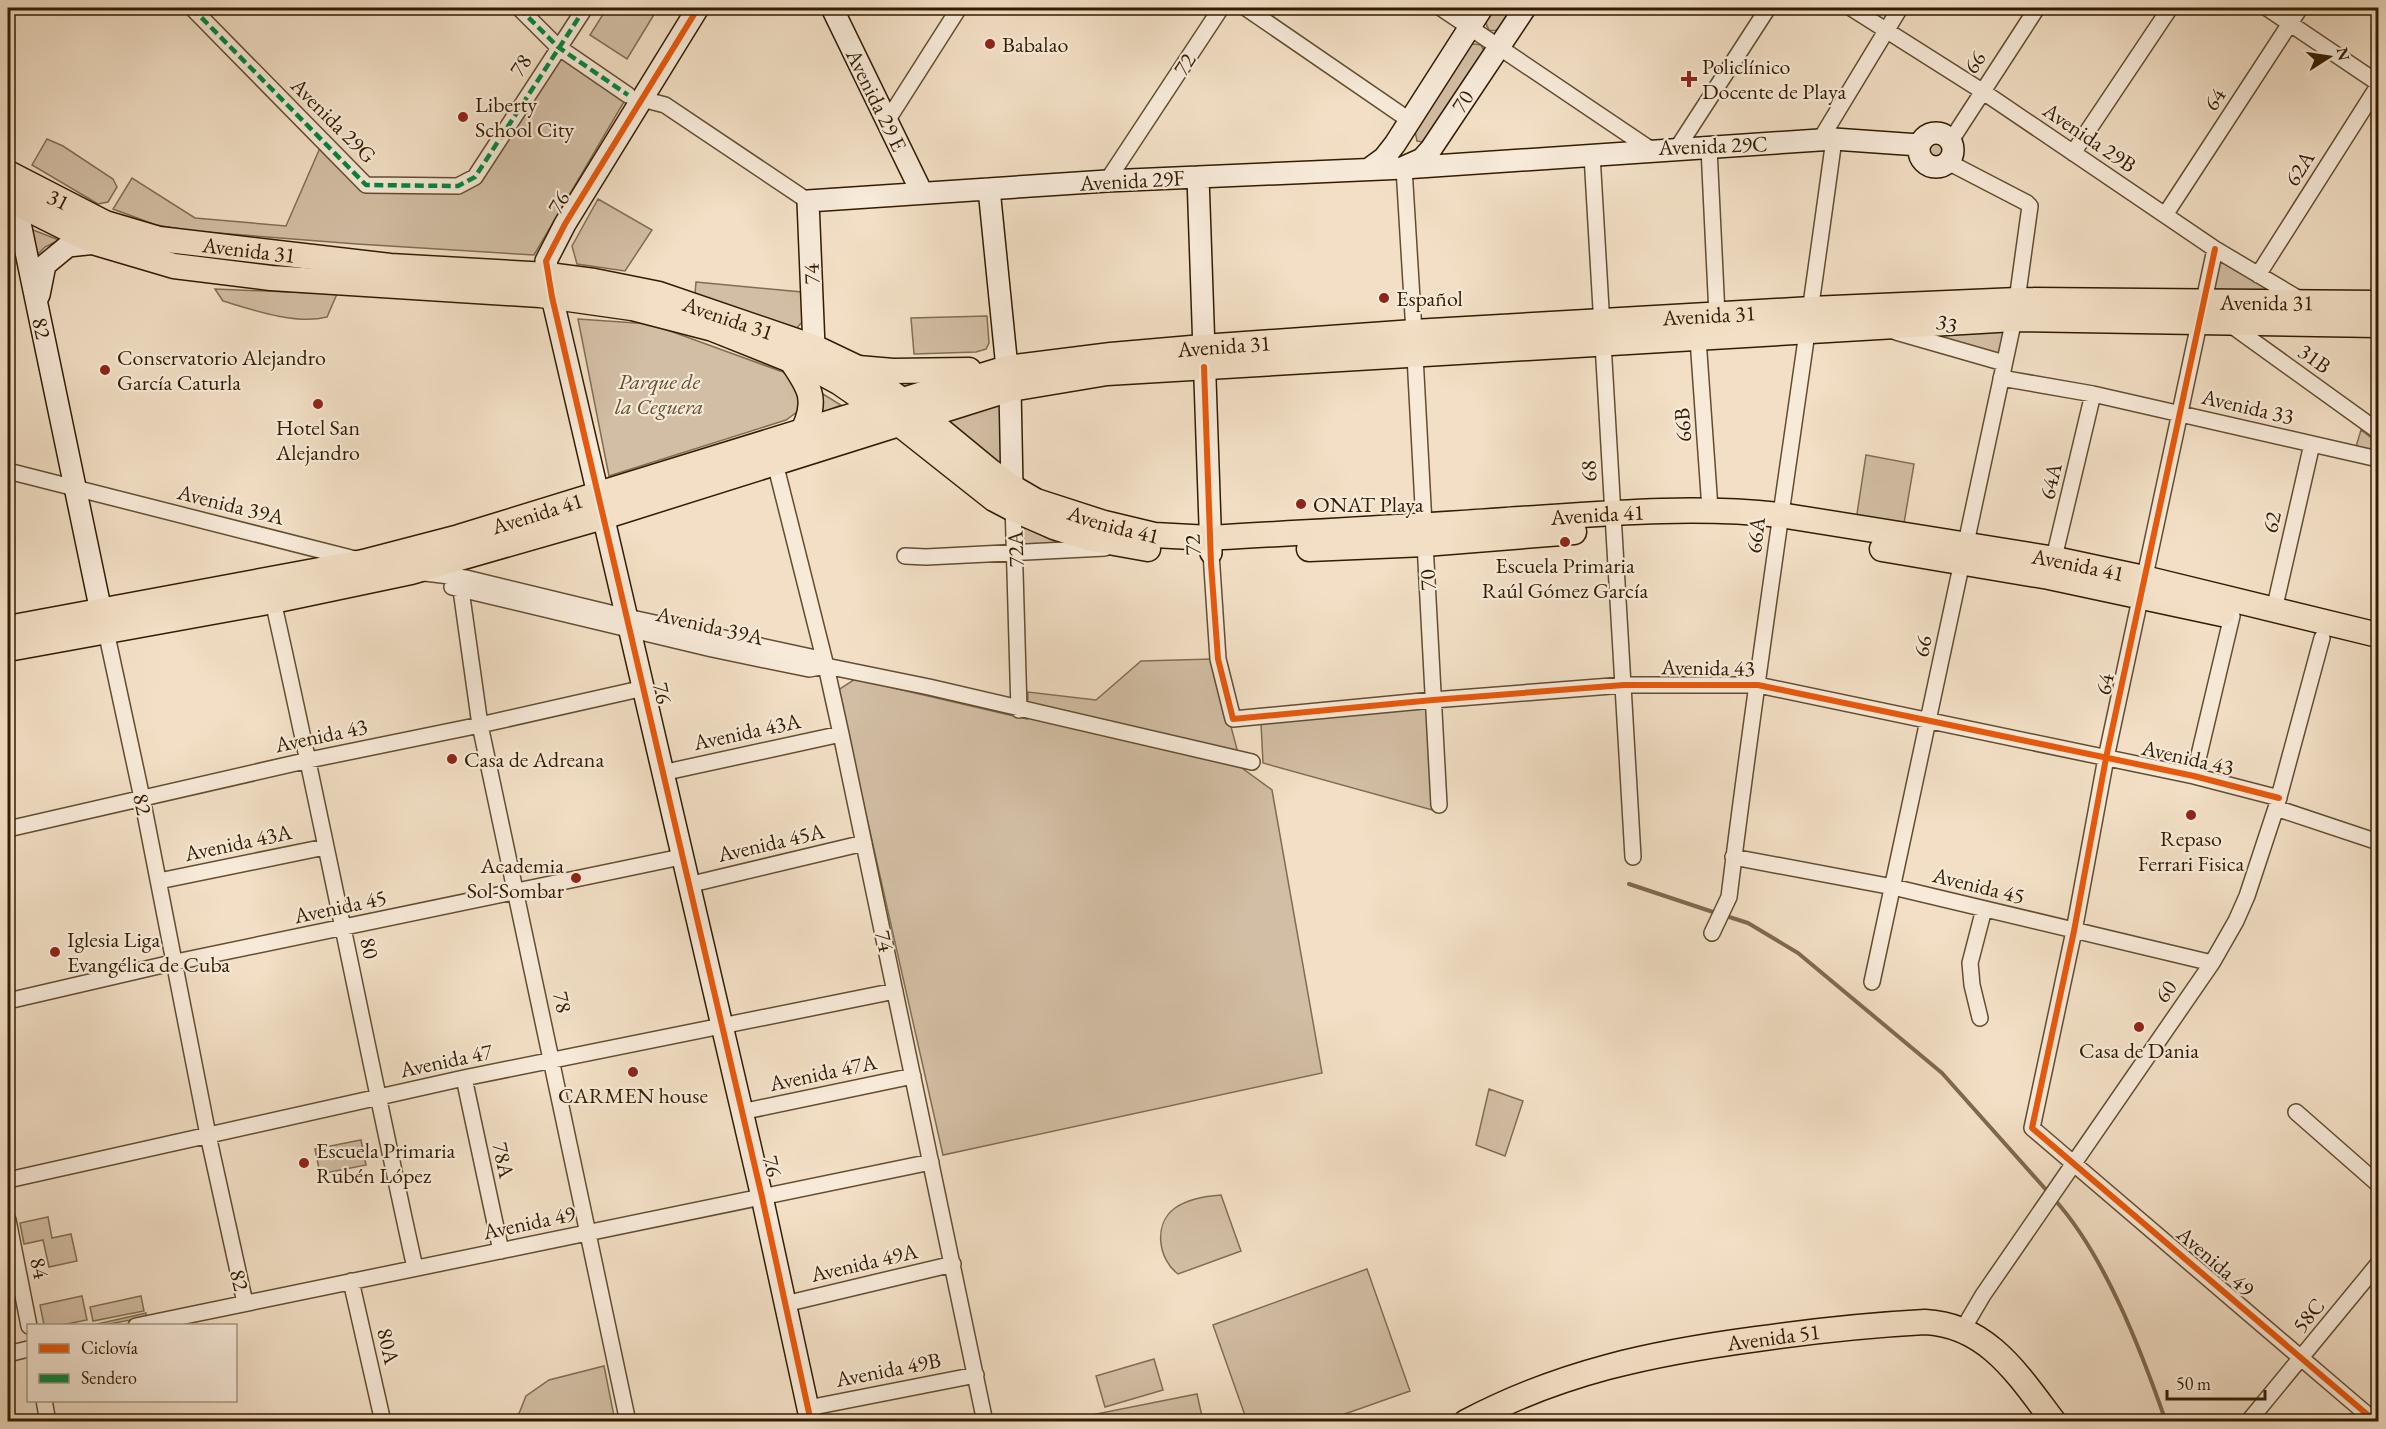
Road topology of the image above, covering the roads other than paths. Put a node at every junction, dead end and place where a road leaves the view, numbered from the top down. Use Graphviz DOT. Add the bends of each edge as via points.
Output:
graph roads {
  1 [pos="192,8"];
  2 [pos="519,8"];
  3 [pos="585,8"];
  4 [pos="698,8"];
  5 [pos="832,8"];
  6 [pos="959,8"];
  7 [pos="1221,8"];
  8 [pos="1246,8"];
  9 [pos="1441,8"];
  10 [pos="1482,8"];
  11 [pos="1525,8"];
  12 [pos="1768,8"];
  13 [pos="1851,8"];
  14 [pos="1900,8"];
  15 [pos="2037,8"];
  16 [pos="2170,8"];
  17 [pos="2267,8"];
  18 [pos="2300,8"];
  19 [pos="2290,24"];
  20 [pos="1469,27"];
  21 [pos="1886,30"];
  22 [pos="1498,46"];
  23 [pos="558,47"];
  24 [pos="2379,84"];
  25 [pos="1982,91"];
  26 [pos="635,97"];
  27 [pos="1409,120"];
  28 [pos="887,121"];
  29 [pos="1827,140"];
  30 [pos="1395,144"];
  31 [pos="1919,145"];
  32 [pos="1709,147"];
  33 [pos="1676,150"];
  34 [pos="1653,151"];
  35 [pos="1949,152"];
  36 [pos="2073,153"];
  37 [pos="1592,155"];
  38 [pos="1404,168"];
  39 [pos="1369,169"];
  40 [pos="475,177"];
  41 [pos="1198,177"];
  42 [pos="1107,181"];
  43 [pos="989,189"];
  44 [pos="10,192"];
  45 [pos="922,193"];
  46 [pos="808,201"];
  47 [pos="2165,216"];
  48 [pos="100,233"];
  49 [pos="2215,249"];
  50 [pos="2258,275"];
  51 [pos="547,289"];
  52 [pos="2304,302"];
  53 [pos="2379,303"];
  54 [pos="38,305"];
  55 [pos="2015,309"];
  56 [pos="2202,310"];
  57 [pos="1717,315"];
  58 [pos="1810,320"];
  59 [pos="2226,321"];
  60 [pos="2379,325"];
  61 [pos="1878,327"];
  62 [pos="1602,333"];
  63 [pos="1698,339"];
  64 [pos="1414,344"];
  65 [pos="814,347"];
  66 [pos="1204,357"];
  67 [pos="791,360"];
  68 [pos="858,368"];
  69 [pos="2003,370"];
  70 [pos="1008,378"];
  71 [pos="2093,394"];
  72 [pos="877,407"];
  73 [pos="900,412"];
  74 [pos="2179,413"];
  75 [pos="922,415"];
  76 [pos="803,431"];
  77 [pos="2379,431"];
  78 [pos="2312,444"];
  79 [pos="2379,459"];
  80 [pos="775,463"];
  81 [pos="8,471"];
  82 [pos="76,487"];
  83 [pos="1013,498"];
  84 [pos="601,506"];
  85 [pos="1710,509"];
  86 [pos="1613,521"];
  87 [pos="1779,522"];
  88 [pos="1425,535"];
  89 [pos="1210,545"];
  90 [pos="1132,546"];
  91 [pos="1015,553"];
  92 [pos="1963,554"];
  93 [pos="905,556"];
  94 [pos="363,562"];
  95 [pos="2052,568"];
  96 [pos="411,572"];
  97 [pos="2143,587"];
  98 [pos="460,590"];
  99 [pos="273,601"];
  100 [pos="2274,610"];
  101 [pos="2232,616"];
  102 [pos="104,621"];
  103 [pos="629,623"];
  104 [pos="8,628"];
  105 [pos="2379,635"];
  106 [pos="2322,638"];
  107 [pos="8,649"];
  108 [pos="2379,652"];
  109 [pos="826,666"];
  110 [pos="1624,685"];
  111 [pos="1758,685"];
  112 [pos="644,688"];
  113 [pos="1433,700"];
  114 [pos="1019,710"];
  115 [pos="1233,719"];
  116 [pos="1930,721"];
  117 [pos="480,725"];
  118 [pos="841,734"];
  119 [pos="2106,758"];
  120 [pos="309,760"];
  121 [pos="1252,762"];
  122 [pos="662,773"];
  123 [pos="2193,776"];
  124 [pos="142,798"];
  125 [pos="2278,803"];
  126 [pos="1439,806"];
  127 [pos="8,829"];
  128 [pos="2379,842"];
  129 [pos="864,843"];
  130 [pos="325,847"];
  131 [pos="1633,856"];
  132 [pos="681,857"];
  133 [pos="1733,857"];
  134 [pos="159,881"];
  135 [pos="688,885"];
  136 [pos="1893,887"];
  137 [pos="516,893"];
  138 [pos="1984,909"];
  139 [pos="343,929"];
  140 [pos="2074,931"];
  141 [pos="1712,933"];
  142 [pos="176,962"];
  143 [pos="2212,963"];
  144 [pos="1872,982"];
  145 [pos="895,991"];
  146 [pos="8,1001"];
  147 [pos="1980,1018"];
  148 [pos="721,1027"];
  149 [pos="552,1060"];
  150 [pos="913,1076"];
  151 [pos="464,1078"];
  152 [pos="378,1098"];
  153 [pos="741,1112"];
  154 [pos="2296,1112"];
  155 [pos="2032,1128"];
  156 [pos="208,1135"];
  157 [pos="931,1162"];
  158 [pos="2075,1163"];
  159 [pos="8,1180"];
  160 [pos="2379,1184"];
  161 [pos="762,1197"];
  162 [pos="8,1220"];
  163 [pos="588,1233"];
  164 [pos="501,1251"];
  165 [pos="953,1264"];
  166 [pos="2379,1264"];
  167 [pos="415,1268"];
  168 [pos="351,1281"];
  169 [pos="245,1303"];
  170 [pos="785,1304"];
  171 [pos="29,1324"];
  172 [pos="145,1324"];
  173 [pos="1963,1329"];
  174 [pos="27,1349"];
  175 [pos="8,1354"];
  176 [pos="2302,1359"];
  177 [pos="976,1375"];
  178 [pos="44,1402"];
  179 [pos="810,1415"];
  180 [pos="48,1422"];
  181 [pos="383,1422"];
  182 [pos="628,1422"];
  183 [pos="985,1422"];
  184 [pos="1466,1422"];
  185 [pos="2054,1422"];
  186 [pos="2248,1422"];
  187 [pos="2376,1422"];
  1 -- 40 [label="street, Avenida 29G" via="366,185 458,186"];
  2 -- 23 [label="street"];
  3 -- 23 [label="street, 78"];
  4 -- 26 [label="street, 76"];
  5 -- 28 [label="street, Avenida 29 E"];
  6 -- 28 [label="street"];
  7 -- 42 [label="street, 72"];
  8 -- 27 [label="street"];
  9 -- 20 [label="street, Avenida 29C"];
  10 -- 20 [label="street, 70"];
  11 -- 22 [label="street, 70"];
  12 -- 33 [label="street"];
  13 -- 21 [label="street, Avenida 29B"];
  14 -- 21 [label="street, 66A"];
  15 -- 25 [label="street, 66"];
  16 -- 36 [label="street"];
  17 -- 19 [label="street"];
  18 -- 19 [label="street, 64"];
  19 -- 24 [label="street"];
  19 -- 47 [label="street, 64"];
  20 -- 22 [label="street, Avenida 29C"];
  20 -- 27 [label="street, 70"];
  21 -- 25 [label="street, Avenida 29B"];
  21 -- 29 [label="street, 66A"];
  22 -- 34 [label="street, Avenida 29C"];
  22 -- 38 [label="street, 70" via="1431,149"];
  23 -- 26 [label="street"];
  23 -- 40 [label="street, 78"];
  24 -- 50 [label="street, 62A"];
  25 -- 35 [label="street, 66"];
  25 -- 36 [label="street, Avenida 29B"];
  26 -- 46 [label="street" via="665,105"];
  26 -- 51 [label="street, 76" via="546,261"];
  27 -- 30 [label="street, 70"];
  28 -- 45 [label="street, Avenida 29 E"];
  29 -- 31 [label="street, Avenida 29C"];
  29 -- 32 [label="street, Avenida 29C"];
  29 -- 58 [label="street, 66A"];
  30 -- 38 [label="street" via="1396,158"];
  30 -- 39 [label="street, 70"];
  31 -- 35 [label="street" via="1932,133 1942,134"];
  31 -- 35 [label="street" via="1920,157 1927,165 1938,167"];
  32 -- 33 [label="street, Avenida 29C"];
  32 -- 57 [label="street"];
  33 -- 34 [label="street, Avenida 29C"];
  34 -- 37 [label="street, Avenida 29F"];
  35 -- 55 [label="street, 66" via="2030,206"];
  36 -- 47 [label="street, Avenida 29B"];
  37 -- 38 [label="street, Avenida 29F"];
  37 -- 62 [label="street, 68"];
  38 -- 39 [label="street, Avenida 29F"];
  38 -- 64 [label="street, 70"];
  39 -- 41 [label="street, Avenida 29F"];
  41 -- 42 [label="street, Avenida 29F"];
  41 -- 66 [label="street, 72"];
  42 -- 43 [label="street, Avenida 29F"];
  43 -- 45 [label="street, Avenida 29F"];
  43 -- 70 [label="street, 72A"];
  44 -- 48 [label="main road, Avenida 31"];
  44 -- 48 [label="main road, 31" via="50,195"];
  44 -- 54 [label="street, 82"];
  45 -- 46 [label="street, Avenida 29F"];
  46 -- 65 [label="street, 74"];
  47 -- 49 [label="street, Avenida 29B"];
  48 -- 51 [label="main road, Avenida 31" via="390,266"];
  48 -- 54 [label="street, 82" via="68,246 45,265"];
  49 -- 50 [label="street, Avenida 29B"];
  49 -- 56 [label="street, 64"];
  50 -- 52 [label="street, Avenida 29B"];
  51 -- 65 [label="main road, Avenida 31" via="594,281 659,294"];
  51 -- 67 [label="main road, Avenida 31" via="713,329"];
  51 -- 84 [label="street, 76"];
  52 -- 53 [label="main road, Avenida 31"];
  52 -- 56 [label="main road, Avenida 31"];
  54 -- 82 [label="street, 82"];
  55 -- 56 [label="main road, Avenida 31"];
  55 -- 58 [label="main road, Avenida 31"];
  55 -- 61 [label="main road, Avenida 31"];
  55 -- 69 [label="street, 66"];
  56 -- 59 [label="main road, Avenida 31"];
  56 -- 74 [label="street, 64"];
  57 -- 58 [label="main road, Avenida 31"];
  57 -- 62 [label="main road, Avenida 31"];
  58 -- 61 [label="main road, Avenida 31"];
  58 -- 63 [label="main road, Avenida 31"];
  58 -- 87 [label="street, 66A"];
  59 -- 60 [label="main road, Avenida 31"];
  59 -- 77 [label="street, 31B"];
  61 -- 69 [label="street, 33"];
  62 -- 63 [label="main road, Avenida 31"];
  62 -- 64 [label="main road, Avenida 31"];
  62 -- 86 [label="street, 68"];
  63 -- 85 [label="street, 66B"];
  64 -- 66 [label="main road, Avenida 31"];
  64 -- 88 [label="street, 70"];
  65 -- 68 [label="main road, Avenida 31"];
  66 -- 70 [label="main road, Avenida 31" via="1107,373"];
  66 -- 89 [label="street, 72"];
  67 -- 72 [label="main road, Avenida 31" via="833,379"];
  67 -- 76 [label="main road" via="812,400"];
  68 -- 70 [label="main road"];
  68 -- 73 [label="main road, Avenida 31"];
  69 -- 71 [label="street, Avenida 33"];
  69 -- 92 [label="street, 66"];
  70 -- 73 [label="main road, Avenida 31"];
  70 -- 75 [label="main road, Avenida 31"];
  70 -- 83 [label="street, 72A"];
  71 -- 74 [label="street, Avenida 33"];
  71 -- 95 [label="street, 64A"];
  72 -- 73 [label="main road, Avenida 41"];
  72 -- 76 [label="main road, Avenida 41"];
  73 -- 75 [label="main road, Avenida 41"];
  73 -- 80 [label="main road, Avenida 41"];
  73 -- 83 [label="main road, Avenida 41" via="994,499"];
  74 -- 78 [label="street, Avenida 33"];
  74 -- 97 [label="street, 64"];
  75 -- 83 [label="main road, Avenida 41"];
  76 -- 84 [label="main road, Avenida 41"];
  78 -- 79 [label="street, Avenida 33"];
  78 -- 100 [label="street, 62"];
  80 -- 84 [label="main road, Avenida 41"];
  80 -- 109 [label="street, 74"];
  81 -- 82 [label="street, Avenida 39A"];
  82 -- 94 [label="street, Avenida 39A"];
  82 -- 102 [label="street, 82"];
  83 -- 89 [label="main road, Avenida 41" via="1154,535"];
  83 -- 90 [label="main road, Avenida 41" via="1054,527"];
  83 -- 91 [label="street, 72A"];
  84 -- 94 [label="main road, Avenida 41"];
  84 -- 96 [label="main road, Avenida 41"];
  84 -- 103 [label="street, 76"];
  85 -- 86 [label="main road, Avenida 41"];
  85 -- 87 [label="main road, Avenida 41"];
  86 -- 87 [label="main road, Avenida 41" via="1741,526"];
  86 -- 88 [label="main road, Avenida 41"];
  86 -- 110 [label="street, 68"];
  87 -- 92 [label="main road, Avenida 41"];
  87 -- 111 [label="street, 66A"];
  88 -- 89 [label="main road, Avenida 41"];
  88 -- 113 [label="street, 70"];
  89 -- 90 [label="main road, Avenida 41"];
  89 -- 115 [label="street, 72" via="1218,659"];
  90 -- 91 [label="street"];
  91 -- 93 [label="street"];
  91 -- 114 [label="street, 72A"];
  92 -- 95 [label="main road, Avenida 41"];
  92 -- 116 [label="street, 66"];
  94 -- 96 [label="street, Avenida 39A"];
  94 -- 102 [label="main road, Avenida 41"];
  95 -- 97 [label="main road, Avenida 41"];
  96 -- 98 [label="street, Avenida 39A"];
  96 -- 99 [label="main road, Avenida 41"];
  96 -- 103 [label="street, Avenida 39A" via="466,578"];
  97 -- 100 [label="main road, Avenida 41"];
  97 -- 101 [label="main road, Avenida 41"];
  97 -- 119 [label="street, 64"];
  98 -- 103 [label="street, Avenida 39A"];
  98 -- 117 [label="street, 78"];
  99 -- 102 [label="main road, Avenida 41"];
  99 -- 120 [label="street, 80"];
  100 -- 105 [label="main road, Avenida 41"];
  101 -- 106 [label="main road, Avenida 41"];
  101 -- 123 [label="street"];
  102 -- 104 [label="main road, Avenida 41"];
  102 -- 107 [label="main road, Avenida 41"];
  102 -- 124 [label="street, 82"];
  103 -- 109 [label="street, Avenida 39A" via="809,669"];
  103 -- 112 [label="street, 76"];
  106 -- 108 [label="main road, Avenida 41"];
  106 -- 125 [label="street, 60"];
  109 -- 114 [label="street, Avenida 39A"];
  109 -- 118 [label="street, 74"];
  110 -- 111 [label="street, Avenida 43"];
  110 -- 113 [label="street, Avenida 43"];
  110 -- 131 [label="street, 68"];
  111 -- 116 [label="street, Avenida 43"];
  111 -- 133 [label="street, 66A"];
  112 -- 117 [label="street, Avenida 43"];
  112 -- 122 [label="street, 76"];
  113 -- 115 [label="street, Avenida 43"];
  113 -- 126 [label="street, 70"];
  114 -- 121 [label="street, Avenida 39A"];
  116 -- 119 [label="street, Avenida 43"];
  116 -- 136 [label="street, 66"];
  117 -- 120 [label="street, Avenida 43"];
  117 -- 137 [label="street, 78"];
  118 -- 122 [label="street, Avenida 43A"];
  118 -- 129 [label="street, 74"];
  119 -- 123 [label="street, Avenida 43"];
  119 -- 140 [label="street, 64"];
  120 -- 124 [label="street, Avenida 43"];
  120 -- 130 [label="street, 80"];
  122 -- 132 [label="street, 76"];
  123 -- 125 [label="street, Avenida 43"];
  124 -- 127 [label="street, Avenida 43"];
  124 -- 134 [label="street, 82"];
  125 -- 128 [label="street, Avenida 43"];
  125 -- 143 [label="street, 60" via="2247,896"];
  129 -- 135 [label="street, Avenida 45A"];
  129 -- 145 [label="street, 74"];
  130 -- 134 [label="street, Avenida 43A"];
  130 -- 139 [label="street, 80"];
  132 -- 135 [label="street, 76"];
  132 -- 137 [label="street, Avenida 45"];
  133 -- 136 [label="street, Avenida 45"];
  133 -- 141 [label="street, 66A" via="1729,897"];
  134 -- 142 [label="street, 82"];
  135 -- 148 [label="street, 76"];
  136 -- 138 [label="street, Avenida 45"];
  136 -- 144 [label="street, 66"];
  137 -- 139 [label="street, Avenida 45"];
  137 -- 149 [label="street, 78"];
  138 -- 140 [label="street, Avenida 45"];
  138 -- 147 [label="street" via="1970,963"];
  139 -- 142 [label="street, Avenida 45"];
  139 -- 152 [label="street, 80"];
  140 -- 143 [label="street, Avenida 45"];
  140 -- 155 [label="street, 64"];
  142 -- 146 [label="street, Avenida 45"];
  142 -- 156 [label="street, 82"];
  143 -- 158 [label="street, 60"];
  145 -- 148 [label="street, Avenida 47"];
  145 -- 150 [label="street, 74"];
  148 -- 149 [label="street, Avenida 47"];
  148 -- 153 [label="street, 76"];
  149 -- 151 [label="street, Avenida 47"];
  149 -- 163 [label="street, 78"];
  150 -- 153 [label="street, Avenida 47A"];
  150 -- 157 [label="street, 74"];
  151 -- 152 [label="street, Avenida 47"];
  151 -- 164 [label="street, 78A"];
  152 -- 156 [label="street, Avenida 47"];
  152 -- 167 [label="street, 80"];
  153 -- 161 [label="street, 76"];
  154 -- 160 [label="street"];
  155 -- 158 [label="street, Avenida 49"];
  156 -- 159 [label="street, Avenida 47"];
  156 -- 169 [label="street, 82"];
  157 -- 161 [label="street, Avenida 49"];
  157 -- 165 [label="street, 74"];
  158 -- 173 [label="street, 60"];
  158 -- 176 [label="street, Avenida 49"];
  161 -- 163 [label="street, Avenida 49"];
  161 -- 170 [label="street, 76"];
  162 -- 171 [label="street, 84"];
  163 -- 164 [label="street, Avenida 49"];
  163 -- 182 [label="street, 78"];
  164 -- 167 [label="street, Avenida 49"];
  165 -- 170 [label="street, Avenida 49A"];
  165 -- 177 [label="street, 74"];
  166 -- 176 [label="street, 58C"];
  167 -- 168 [label="street, Avenida 49"];
  168 -- 169 [label="street, Avenida 49"];
  168 -- 181 [label="street, 80A"];
  169 -- 172 [label="street, Avenida 49"];
  170 -- 179 [label="street, 76"];
  173 -- 184 [label="main road, Avenida 51" via="1938,1323 1908,1323 1674,1351 1582,1373"];
  173 -- 185 [label="main road, Avenida 51" via="2004,1359"];
  174 -- 175 [label="street"];
  176 -- 186 [label="street, 58C"];
  176 -- 187 [label="street, Avenida 49"];
  177 -- 179 [label="street, Avenida 49B"];
  177 -- 183 [label="street, 74"];
  178 -- 180 [label="street"];
}
